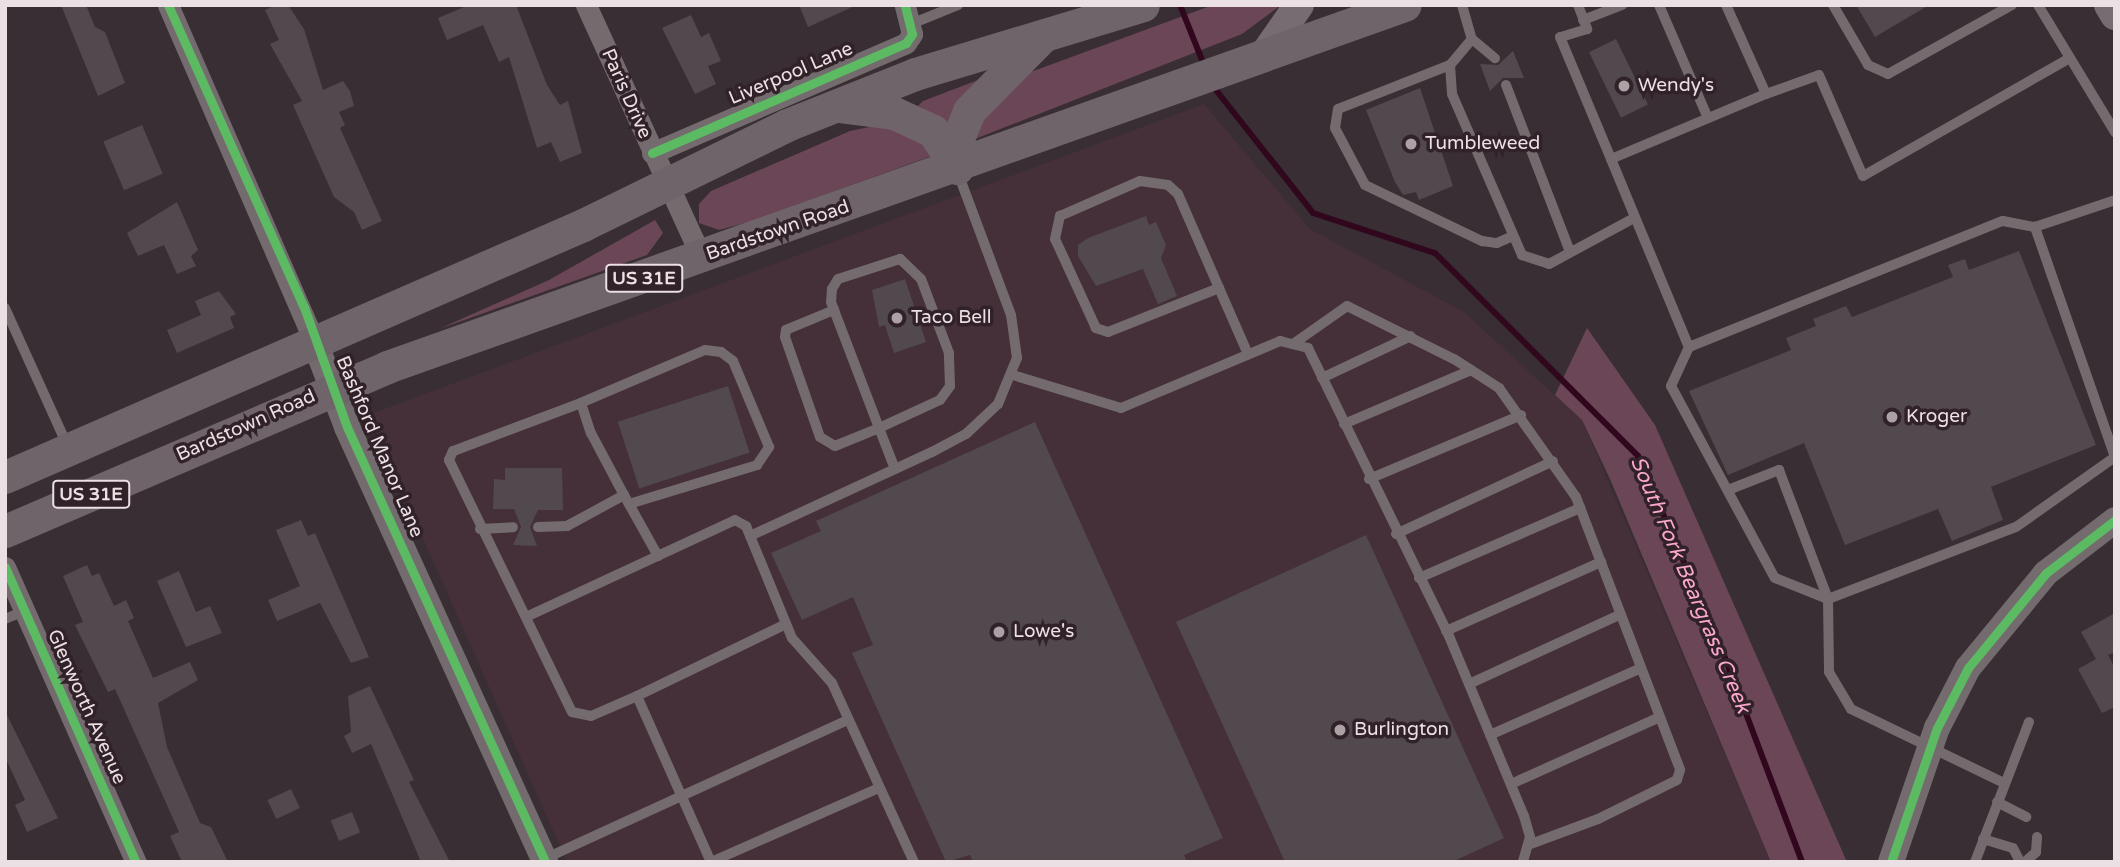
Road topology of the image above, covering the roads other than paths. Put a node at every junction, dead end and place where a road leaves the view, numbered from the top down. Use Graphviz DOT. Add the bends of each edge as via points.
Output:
graph roads {
  1 [pos="168,5"];
  2 [pos="586,5"];
  3 [pos="958,5"];
  4 [pos="1143,5"];
  5 [pos="1299,5"];
  6 [pos="1405,5"];
  7 [pos="1462,5"];
  8 [pos="1578,5"];
  9 [pos="1622,5"];
  10 [pos="1659,5"];
  11 [pos="1726,5"];
  12 [pos="1833,5"];
  13 [pos="2012,5"];
  14 [pos="2038,5"];
  15 [pos="2109,5"];
  16 [pos="908,15"];
  17 [pos="2115,15"];
  18 [pos="1583,20"];
  19 [pos="1044,35"];
  20 [pos="1472,39"];
  21 [pos="1257,54"];
  22 [pos="1495,58"];
  23 [pos="2068,59"];
  24 [pos="1450,65"];
  25 [pos="1506,85"];
  26 [pos="1766,94"];
  27 [pos="835,106"];
  28 [pos="1708,118"];
  29 [pos="2115,132"];
  30 [pos="1611,159"];
  31 [pos="659,168"];
  32 [pos="957,168"];
  33 [pos="2115,200"];
  34 [pos="1634,218"];
  35 [pos="2035,227"];
  36 [pos="1513,236"];
  37 [pos="1570,252"];
  38 [pos="702,258"];
  39 [pos="1219,288"];
  40 [pos="5,309"];
  41 [pos="834,310"];
  42 [pos="1411,336"];
  43 [pos="314,340"];
  44 [pos="1293,344"];
  45 [pos="1689,347"];
  46 [pos="1248,354"];
  47 [pos="1471,370"];
  48 [pos="1013,375"];
  49 [pos="1322,378"];
  50 [pos="331,389"];
  51 [pos="581,403"];
  52 [pos="1521,415"];
  53 [pos="1343,424"];
  54 [pos="879,428"];
  55 [pos="69,449"];
  56 [pos="1553,461"];
  57 [pos="895,469"];
  58 [pos="5,477"];
  59 [pos="1369,479"];
  60 [pos="1728,490"];
  61 [pos="627,500"];
  62 [pos="1580,508"];
  63 [pos="2115,520"];
  64 [pos="513,527"];
  65 [pos="538,527"];
  66 [pos="480,528"];
  67 [pos="5,531"];
  68 [pos="1396,534"];
  69 [pos="750,536"];
  70 [pos="658,556"];
  71 [pos="1601,562"];
  72 [pos="5,567"];
  73 [pos="1419,578"];
  74 [pos="1828,599"];
  75 [pos="1621,614"];
  76 [pos="14,615"];
  77 [pos="526,617"];
  78 [pos="786,624"];
  79 [pos="1446,631"];
  80 [pos="1641,668"];
  81 [pos="1469,684"];
  82 [pos="637,696"];
  83 [pos="1660,717"];
  84 [pos="848,720"];
  85 [pos="2029,722"];
  86 [pos="1490,735"];
  87 [pos="1929,750"];
  88 [pos="2004,783"];
  89 [pos="1511,784"];
  90 [pos="879,788"];
  91 [pos="682,797"];
  92 [pos="1997,802"];
  93 [pos="2026,817"];
  94 [pos="2037,837"];
  95 [pos="1983,839"];
  96 [pos="1528,845"];
  97 [pos="545,860"];
  98 [pos="136,862"];
  99 [pos="711,862"];
  100 [pos="914,862"];
  101 [pos="1523,862"];
  102 [pos="1891,862"];
  103 [pos="1975,862"];
  104 [pos="2023,862"];
  1 -- 43 [label="street, Bashford Manor Lane"];
  2 -- 31 [label="street, Paris Drive"];
  3 -- 16 [label="lane"];
  4 -- 19 [label="main road, US 31E"];
  5 -- 21 [label="main road"];
  6 -- 21 [label="main road, US 31E"];
  7 -- 20 [label="lane"];
  8 -- 18 [label="lane"];
  9 -- 18 [label="lane"];
  10 -- 28 [label="lane"];
  11 -- 26 [label="lane"];
  12 -- 13 [label="lane" via="1868,65 1888,74"];
  14 -- 23 [label="lane"];
  15 -- 17 [label="main road"];
  16 -- 31 [label="street, Liverpool Lane" via="912,34 895,49"];
  18 -- 30 [label="lane" via="1587,29 1560,37"];
  19 -- 27 [label="main road, US 31E"];
  19 -- 32 [label="main road" via="969,111 957,141"];
  20 -- 22 [label="lane"];
  20 -- 24 [label="lane"];
  21 -- 32 [label="main road, Bardstown Road / US 31E"];
  23 -- 26 [label="lane" via="1863,176 1819,75"];
  23 -- 29 [label="lane"];
  24 -- 36 [label="lane" via="1452,94"];
  24 -- 36 [label="lane" via="1338,109 1335,128 1365,186 1482,241"];
  25 -- 37 [label="lane"];
  26 -- 28 [label="lane"];
  27 -- 31 [label="main road, US 31E"];
  27 -- 32 [label="main road" via="894,114 933,131"];
  28 -- 30 [label="lane"];
  30 -- 34 [label="lane"];
  31 -- 38 [label="street, Paris Drive"];
  31 -- 43 [label="main road, US 31E"];
  32 -- 38 [label="main road, Bardstown Road / US 31E"];
  32 -- 48 [label="lane" via="1012,315"];
  33 -- 35 [label="lane"];
  34 -- 37 [label="lane"];
  34 -- 45 [label="lane"];
  35 -- 45 [label="lane" via="2003,220"];
  35 -- 74 [label="lane" via="2115,457 2016,527"];
  36 -- 37 [label="lane" via="1522,256 1549,264"];
  38 -- 50 [label="main road, Bardstown Road / US 31E"];
  39 -- 39 [label="lane" via="1178,194 1160,181 1140,181 1060,216 1055,239 1096,328 1108,332"];
  39 -- 46 [label="lane"];
  40 -- 55 [label="lane"];
  41 -- 54 [label="lane"];
  41 -- 54 [label="lane" via="786,330 785,337 820,437 835,446"];
  41 -- 54 [label="lane" via="832,289 838,279 900,259 921,279 953,372 940,400"];
  42 -- 44 [label="lane" via="1347,306"];
  42 -- 47 [label="lane"];
  42 -- 49 [label="lane"];
  43 -- 50 [label="street, Bashford Manor Lane"];
  43 -- 55 [label="main road, US 31E"];
  44 -- 46 [label="lane" via="1280,341"];
  44 -- 49 [label="lane" via="1308,348"];
  45 -- 60 [label="lane" via="1671,386"];
  46 -- 48 [label="lane" via="1121,408"];
  47 -- 52 [label="lane" via="1499,388"];
  47 -- 53 [label="lane"];
  48 -- 57 [label="lane" via="990,414 966,434"];
  49 -- 53 [label="lane"];
  50 -- 67 [label="main road, Bardstown Road / US 31E"];
  50 -- 97 [label="street, Bashford Manor Lane"];
  51 -- 61 [label="lane"];
  51 -- 61 [label="lane" via="705,350 733,361 766,433 769,447 757,465"];
  51 -- 66 [label="lane" via="453,451 449,460"];
  52 -- 56 [label="lane"];
  52 -- 59 [label="lane"];
  53 -- 59 [label="lane"];
  54 -- 57 [label="lane"];
  55 -- 58 [label="main road, US 31E"];
  56 -- 62 [label="lane"];
  56 -- 68 [label="lane"];
  57 -- 69 [label="lane"];
  59 -- 68 [label="lane"];
  60 -- 74 [label="lane" via="1775,578"];
  60 -- 74 [label="lane" via="1779,470"];
  61 -- 65 [label="lane" via="566,526"];
  61 -- 70 [label="lane"];
  62 -- 71 [label="lane"];
  62 -- 73 [label="lane"];
  63 -- 87 [label="street" via="2046,573 2007,614 1968,668"];
  64 -- 66 [label="lane"];
  66 -- 77 [label="lane"];
  68 -- 73 [label="lane"];
  69 -- 70 [label="lane" via="735,520"];
  69 -- 78 [label="lane"];
  70 -- 77 [label="lane"];
  71 -- 75 [label="lane"];
  71 -- 79 [label="lane"];
  72 -- 76 [label="street, Glenworth Avenue"];
  73 -- 79 [label="lane"];
  74 -- 87 [label="lane" via="1829,672 1851,709"];
  75 -- 80 [label="lane"];
  75 -- 81 [label="lane"];
  76 -- 98 [label="street, Glenworth Avenue"];
  77 -- 82 [label="lane" via="572,712 591,716"];
  78 -- 82 [label="lane"];
  78 -- 84 [label="lane" via="832,683"];
  79 -- 81 [label="lane"];
  80 -- 83 [label="lane"];
  80 -- 86 [label="lane"];
  81 -- 86 [label="lane"];
  82 -- 91 [label="lane"];
  83 -- 89 [label="lane"];
  83 -- 96 [label="lane" via="1680,770 1677,780"];
  84 -- 90 [label="lane"];
  84 -- 91 [label="lane"];
  85 -- 88 [label="lane"];
  86 -- 89 [label="lane"];
  87 -- 88 [label="lane"];
  87 -- 102 [label="street"];
  88 -- 92 [label="lane"];
  89 -- 96 [label="lane"];
  90 -- 99 [label="lane"];
  90 -- 100 [label="lane"];
  91 -- 97 [label="lane"];
  91 -- 99 [label="lane"];
  92 -- 93 [label="lane"];
  92 -- 95 [label="lane"];
  94 -- 104 [label="lane" via="2036,852"];
  95 -- 103 [label="lane"];
  95 -- 104 [label="lane" via="2013,848"];
  96 -- 101 [label="lane"];
}
